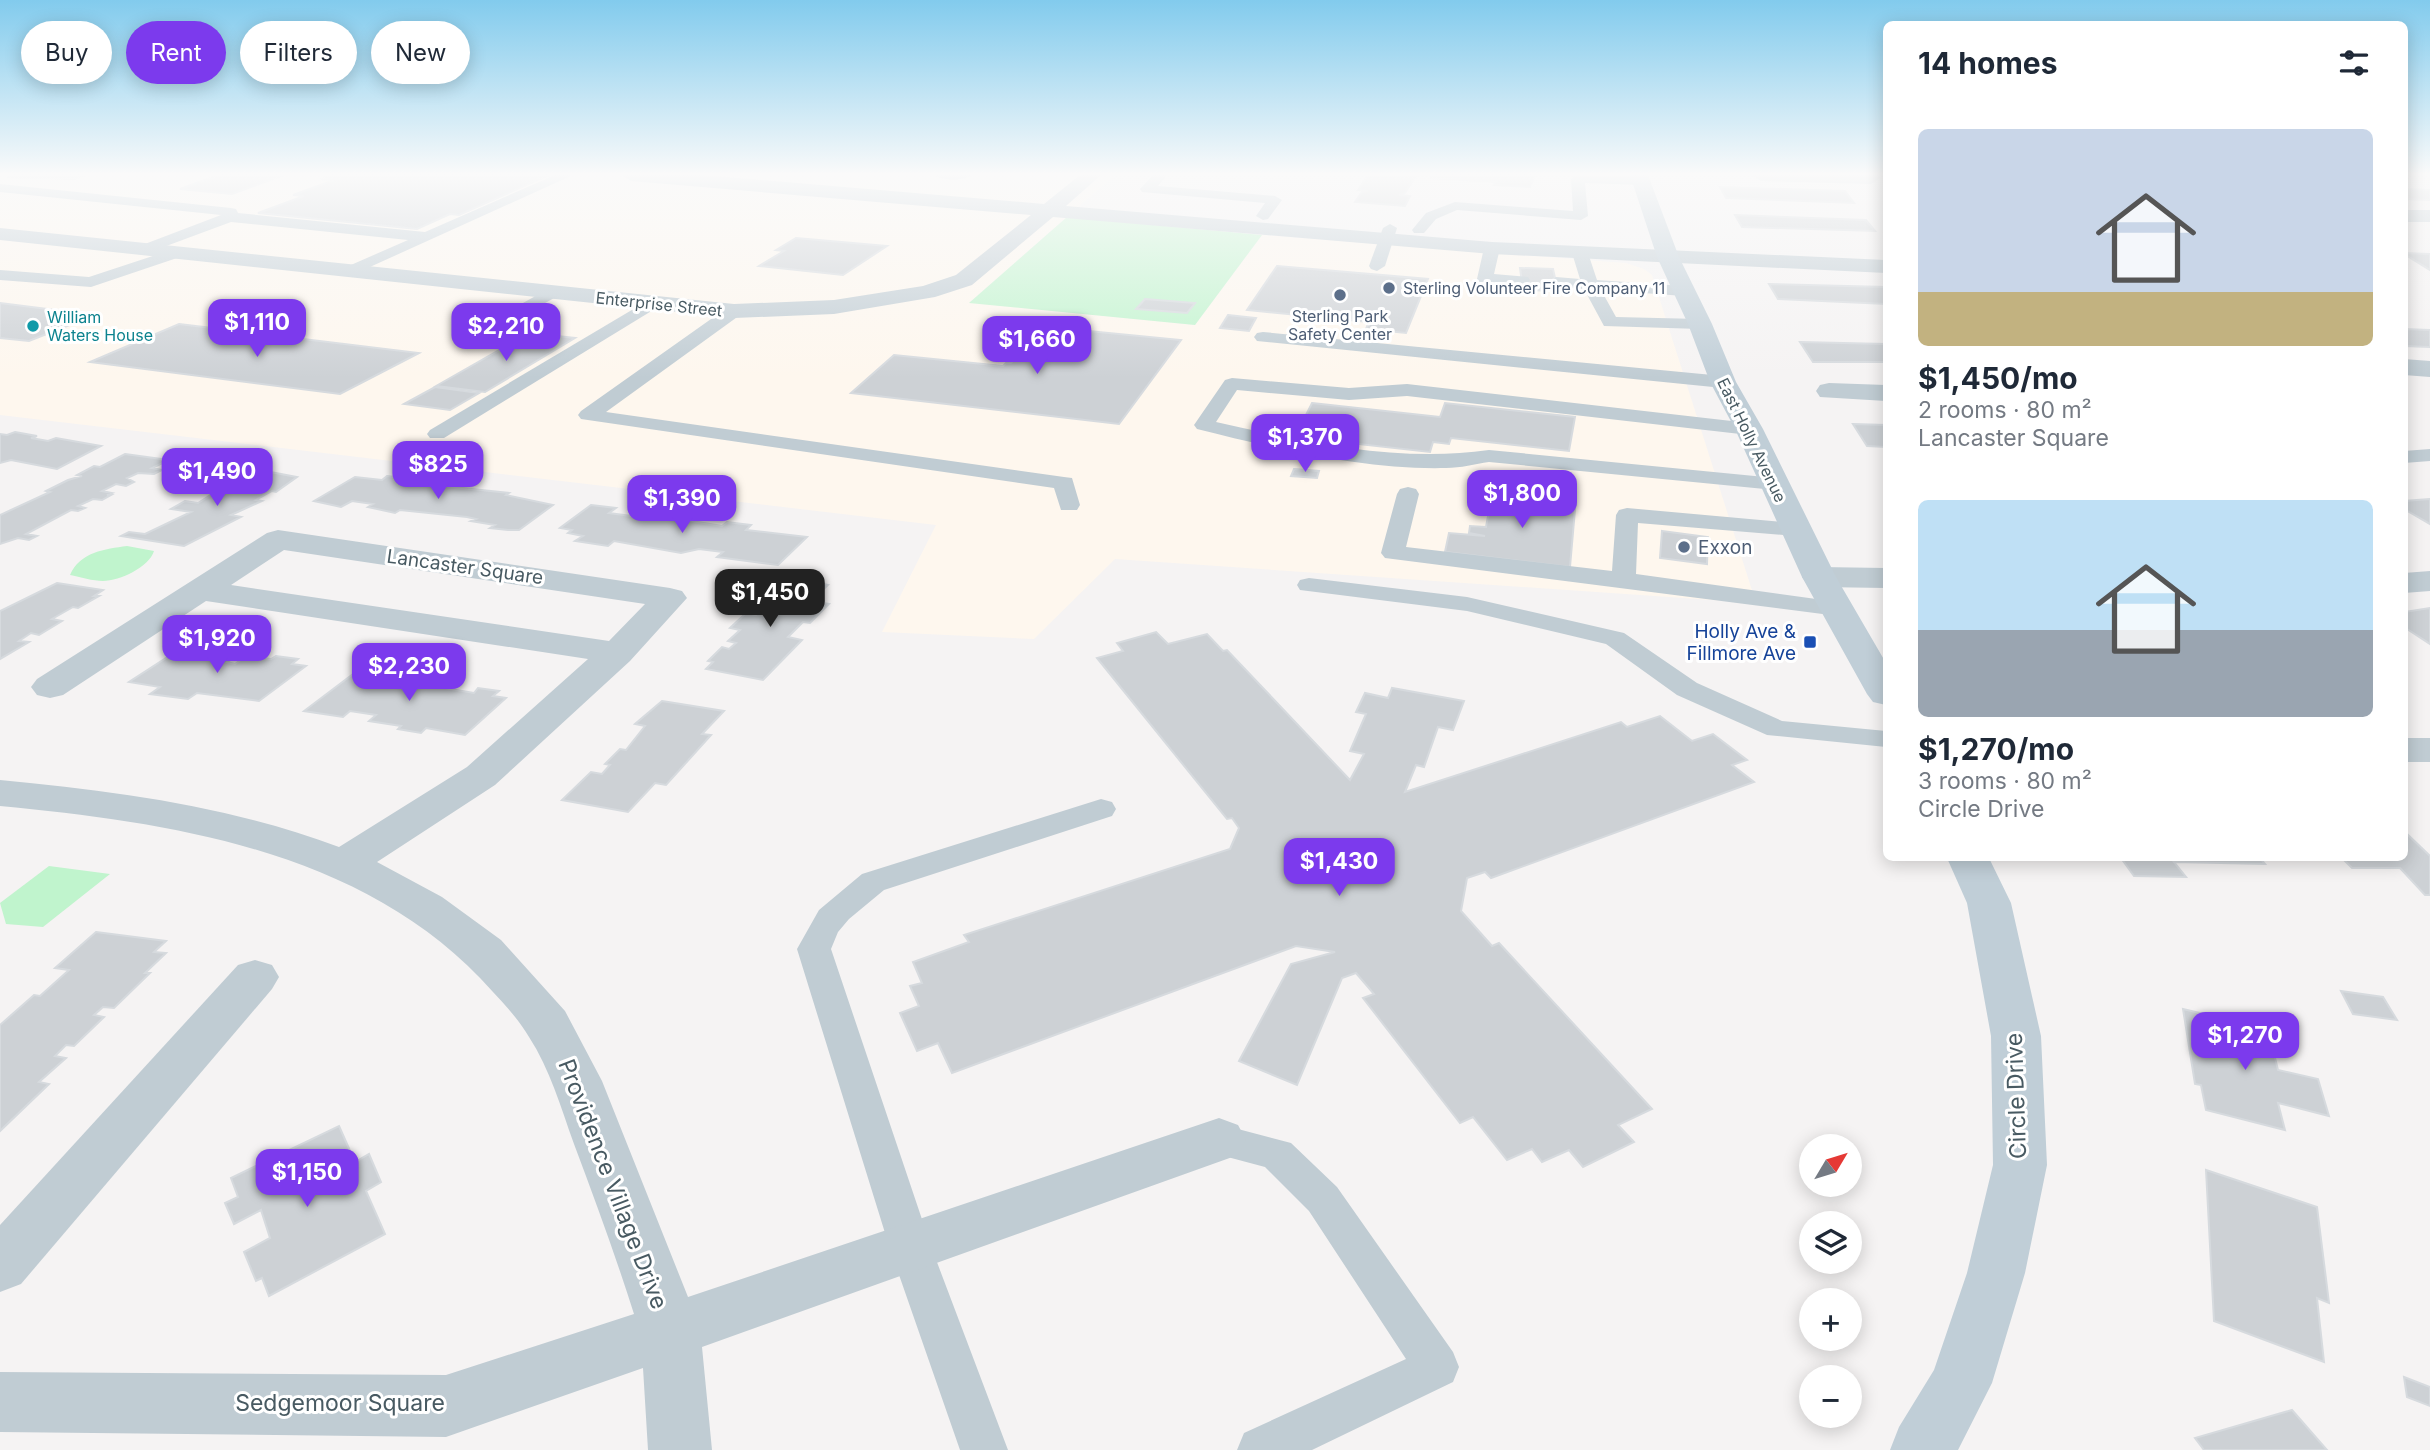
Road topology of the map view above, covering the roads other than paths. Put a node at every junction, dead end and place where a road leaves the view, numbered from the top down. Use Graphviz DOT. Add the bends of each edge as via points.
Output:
graph roads {
  1 [pos="77,243"];
  2 [pos="162,243"];
  3 [pos="413,243"];
  4 [pos="1010,243"];
  5 [pos="1384,243"];
  6 [pos="1455,243"];
  7 [pos="1569,243"];
  8 [pos="1664,243"];
  9 [pos="1492,248"];
  10 [pos="142,250"];
  11 [pos="1667,251"];
  12 [pos="176,253"];
  13 [pos="1580,253"];
  14 [pos="1883,254"];
  15 [pos="1377,266"];
  16 [pos="1883,267"];
  17 [pos="350,271"];
  18 [pos="0,275"];
  19 [pos="1522,280"];
  20 [pos="1556,282"];
  21 [pos="1590,284"];
  22 [pos="1684,291"];
  23 [pos="550,293"];
  24 [pos="652,303"];
  25 [pos="734,311"];
  26 [pos="503,318"];
  27 [pos="1700,324"];
  28 [pos="1263,337"];
  29 [pos="2408,367"];
  30 [pos="2430,369"];
  31 [pos="1723,382"];
  32 [pos="1829,391"];
  33 [pos="1883,393"];
  34 [pos="1749,429"];
  35 [pos="437,434"];
  36 [pos="2430,455"];
  37 [pos="2408,457"];
  38 [pos="1775,484"];
  39 [pos="1408,494"];
  40 [pos="1069,505"];
  41 [pos="1797,529"];
  42 [pos="1819,577"];
  43 [pos="1883,578"];
  44 [pos="1624,580"];
  45 [pos="2430,581"];
  46 [pos="2408,583"];
  47 [pos="1309,585"];
  48 [pos="198,590"];
  49 [pos="1838,609"];
  50 [pos="617,653"];
  51 [pos="50,687"];
  52 [pos="1883,689"];
  53 [pos="1883,739"];
  54 [pos="2408,750"];
  55 [pos="2430,750"];
  56 [pos="0,793"];
  57 [pos="1101,809"];
  58 [pos="1969,861"];
  59 [pos="342,865"];
  60 [pos="255,977"];
  61 [pos="1219,1140"];
  62 [pos="911,1249"];
  63 [pos="0,1266"];
  64 [pos="669,1331"];
  65 [pos="0,1402"];
  66 [pos="680,1450"];
  67 [pos="985,1450"];
  68 [pos="1261,1450"];
  69 [pos="1922,1450"];
  1 -- 10 [label="street, Enterprise Street"];
  2 -- 10 [label="lane"];
  3 -- 17 [label="lane"];
  4 -- 25 [label="street, Enterprise Street" via="964,280 961,290 947,302 930,310 846,325 775,322"];
  5 -- 15 [label="lane"];
  6 -- 9 [label="street"];
  7 -- 11 [label="street"];
  8 -- 11 [label="street, East Holly Avenue"];
  9 -- 13 [label="street"];
  9 -- 19 [label="lane" via="1485,279"];
  10 -- 12 [label="street, Enterprise Street"];
  11 -- 13 [label="street"];
  11 -- 14 [label="street"];
  11 -- 16 [label="street"];
  11 -- 22 [label="street, East Holly Avenue"];
  12 -- 17 [label="street, Enterprise Street"];
  12 -- 18 [label="lane" via="91,282"];
  13 -- 21 [label="lane"];
  17 -- 23 [label="street, Enterprise Street"];
  20 -- 21 [label="lane"];
  21 -- 22 [label="lane"];
  21 -- 27 [label="lane" via="1610,322"];
  22 -- 27 [label="street, East Holly Avenue"];
  23 -- 24 [label="street, Enterprise Street"];
  23 -- 26 [label="lane"];
  24 -- 25 [label="street, Enterprise Street"];
  24 -- 35 [label="lane"];
  25 -- 40 [label="lane" via="588,415 1064,483"];
  27 -- 31 [label="street, East Holly Avenue"];
  28 -- 31 [label="lane"];
  29 -- 30 [label="street"];
  31 -- 34 [label="street, East Holly Avenue"];
  32 -- 33 [label="street"];
  34 -- 38 [label="street, East Holly Avenue"];
  34 -- 38 [label="lane" via="1407,390 1349,394 1232,384 1205,425 1276,441 1443,463 1489,456"];
  36 -- 37 [label="lane"];
  38 -- 41 [label="street, East Holly Avenue"];
  39 -- 44 [label="lane" via="1393,553"];
  41 -- 42 [label="street, East Holly Avenue"];
  41 -- 44 [label="lane" via="1627,515"];
  42 -- 43 [label="street"];
  42 -- 49 [label="street, East Holly Avenue"];
  44 -- 49 [label="lane"];
  45 -- 46 [label="street"];
  47 -- 53 [label="lane" via="1467,604 1615,638 1687,689 1776,729"];
  48 -- 50 [label="street"];
  48 -- 50 [label="street, Lancaster Square" via="278,540 670,598"];
  48 -- 51 [label="street, Lancaster Square"];
  49 -- 52 [label="street, East Holly Avenue"];
  50 -- 59 [label="street, Lancaster Square" via="481,776"];
  54 -- 55 [label="street"];
  56 -- 59 [label="street, Providence Village Drive" via="104,802 200,818 272,838"];
  57 -- 62 [label="lane" via="873,882 822,926 814,949"];
  58 -- 69 [label="street, Circle Drive" via="1989,903 2016,1036 2020,1165 1996,1273 1961,1383"];
  59 -- 64 [label="street, Providence Village Drive" via="436,913 487,954 536,1007 570,1065 630,1216"];
  60 -- 63 [label="street"];
  61 -- 62 [label="street, Providence Village Drive"];
  61 -- 68 [label="lane" via="1277,1154 1323,1199 1437,1367"];
  62 -- 64 [label="street, Providence Village Drive"];
  62 -- 67 [label="lane"];
  64 -- 65 [label="street, Sedgemoor Square" via="446,1406"];
  64 -- 66 [label="street, Providence Village Drive"];
}
